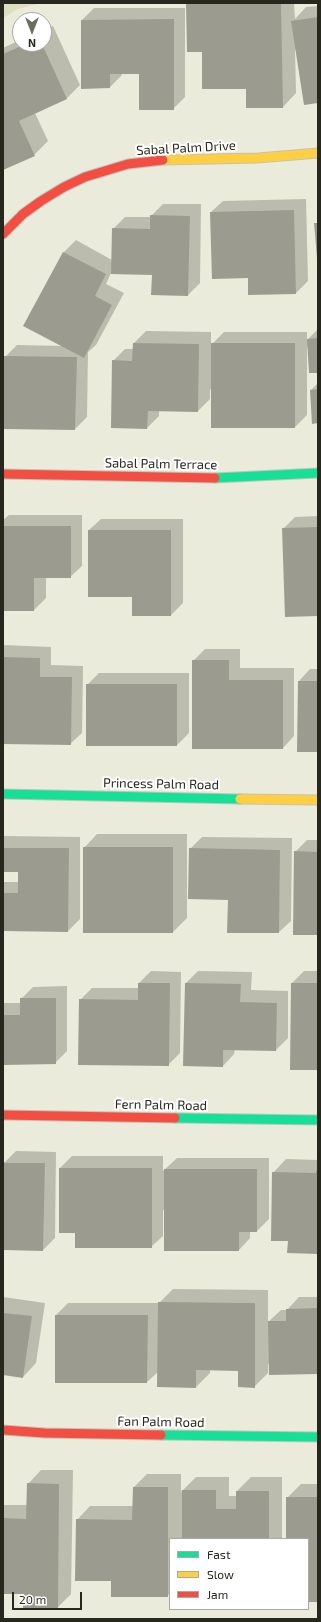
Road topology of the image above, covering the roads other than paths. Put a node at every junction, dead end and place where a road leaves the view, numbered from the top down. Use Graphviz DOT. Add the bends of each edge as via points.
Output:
graph roads {
  1 [pos="318,153"];
  2 [pos="3,234"];
  3 [pos="318,473"];
  4 [pos="3,474"];
  5 [pos="3,794"];
  6 [pos="318,800"];
  7 [pos="3,1115"];
  8 [pos="318,1120"];
  9 [pos="3,1430"];
  10 [pos="318,1437"];
  1 -- 2 [label="street, Sabal Palm Drive" via="258,158 172,159 128,164 64,186 23,214"];
  3 -- 4 [label="street, Sabal Palm Terrace" via="218,478"];
  5 -- 6 [label="street, Princess Palm Road"];
  7 -- 8 [label="street, Fern Palm Road"];
  9 -- 10 [label="street, Fan Palm Road" via="45,1433"];
}
